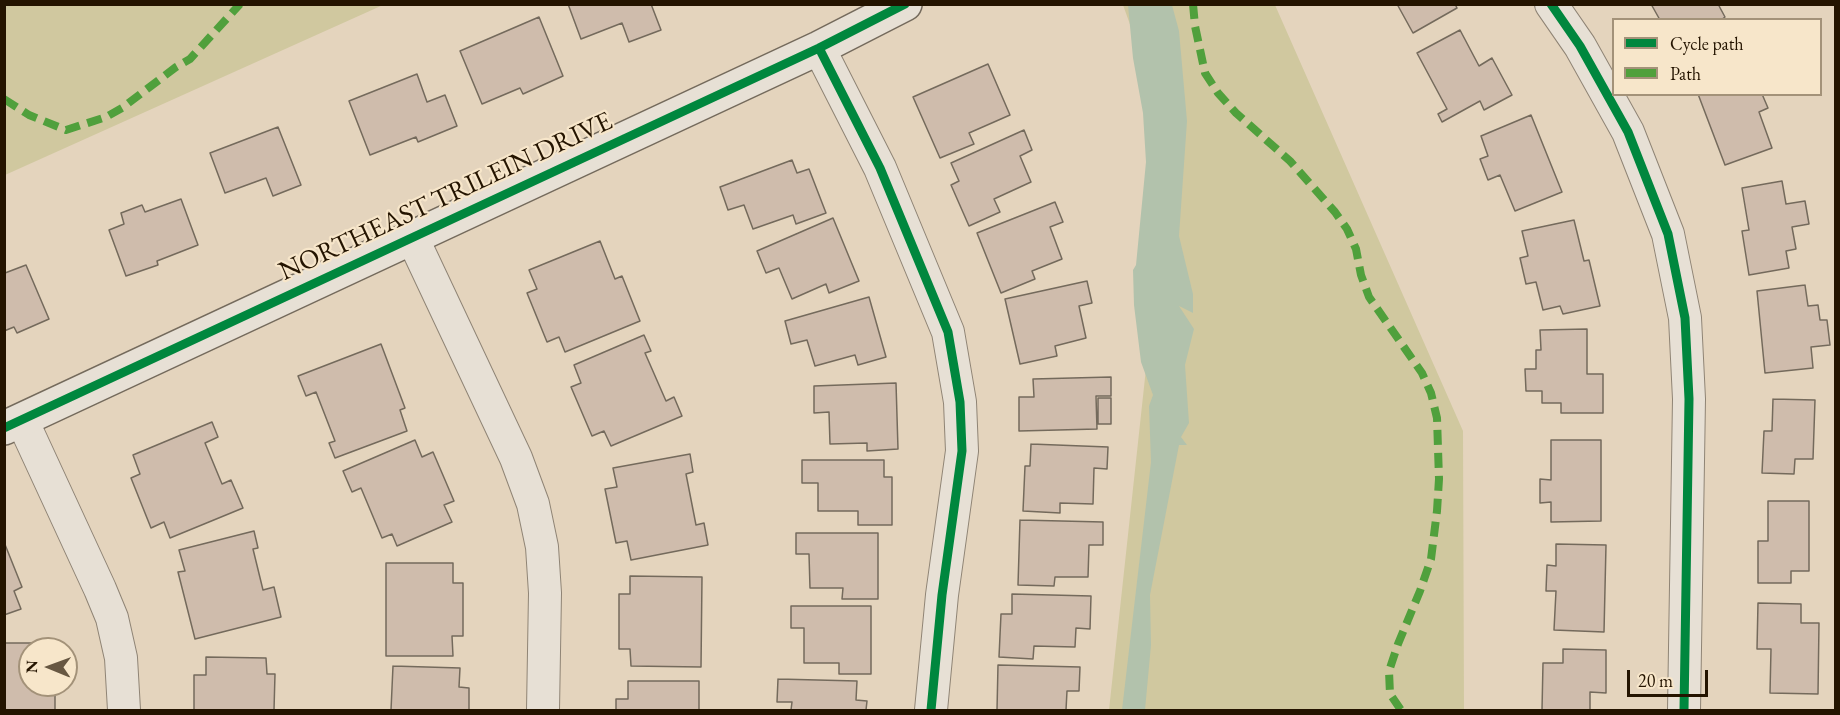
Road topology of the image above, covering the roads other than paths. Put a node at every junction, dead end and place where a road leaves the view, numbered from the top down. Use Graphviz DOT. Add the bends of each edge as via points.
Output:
graph roads {
  1 [pos="905,4"];
  2 [pos="1551,4"];
  3 [pos="819,48"];
  4 [pos="412,237"];
  5 [pos="13,424"];
  6 [pos="124,711"];
  7 [pos="543,711"];
  8 [pos="931,711"];
  9 [pos="1684,711"];
  1 -- 3 [label="street, NORTHEAST TRILEIN DRIVE"];
  2 -- 9 [label="street" via="1580,46 1628,132 1668,234 1685,318 1689,399"];
  3 -- 4 [label="street, NORTHEAST TRILEIN DRIVE"];
  3 -- 8 [label="street" via="880,168 948,332 960,402 962,451"];
  4 -- 5 [label="street, NORTHEAST TRILEIN DRIVE"];
  4 -- 7 [label="street" via="516,458 533,504 542,548 545,593"];
  5 -- 6 [label="street" via="112,618 121,658"];
}
